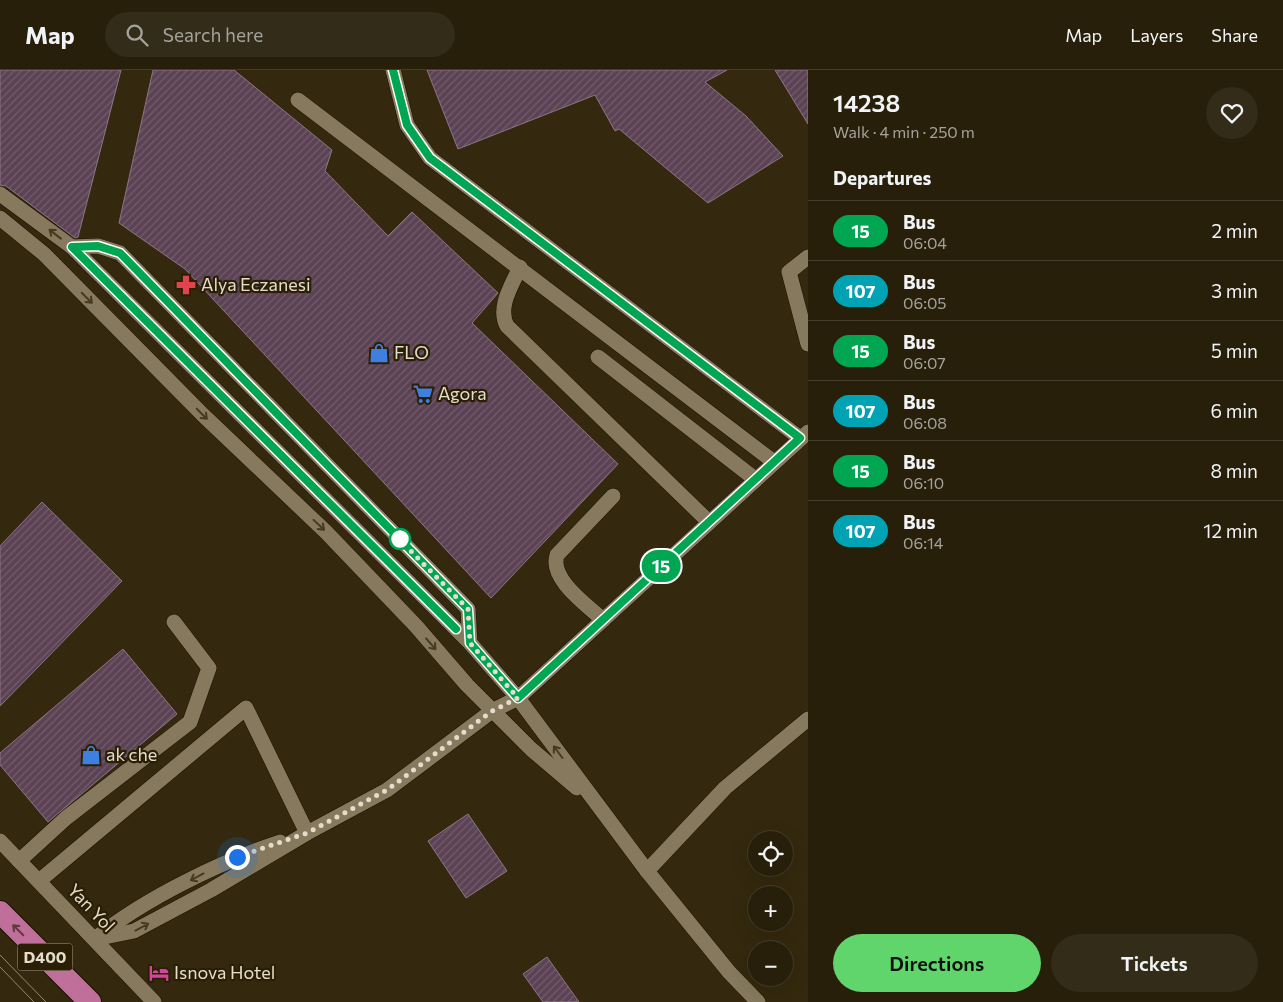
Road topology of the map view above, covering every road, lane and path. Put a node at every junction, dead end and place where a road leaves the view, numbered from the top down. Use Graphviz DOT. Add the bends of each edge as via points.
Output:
graph roads {
  1 [pos="393,70"];
  2 [pos="298,100"];
  3 [pos="0,194"];
  4 [pos="0,218"];
  5 [pos="72,247"];
  6 [pos="808,257"];
  7 [pos="520,267"];
  8 [pos="808,344"];
  9 [pos="598,358"];
  10 [pos="804,435"];
  11 [pos="774,462"];
  12 [pos="755,479"];
  13 [pos="613,496"];
  14 [pos="709,522"];
  15 [pos="603,620"];
  16 [pos="174,622"];
  17 [pos="470,643"];
  18 [pos="518,698"];
  19 [pos="492,711"];
  20 [pos="808,719"];
  21 [pos="597,805"];
  22 [pos="307,833"];
  23 [pos="0,841"];
  24 [pos="19,861"];
  25 [pos="647,871"];
  26 [pos="39,881"];
  27 [pos="0,912"];
  28 [pos="95,939"];
  29 [pos="90,1002"];
  30 [pos="154,1002"];
  31 [pos="758,1002"];
  1 -- 10 [label="street" via="407,125 430,158"];
  2 -- 7 [label="street"];
  5 -- 3 [label="street, one-way"];
  4 -- 19 [label="street, one-way" via="44,254 203,415 326,532"];
  5 -- 17 [label="street"];
  5 -- 17 [label="street" via="98,246 120,253 468,609"];
  6 -- 8 [label="street" via="789,272"];
  7 -- 11 [label="street"];
  7 -- 14 [label="street" via="504,305 503,316 507,326"];
  9 -- 12 [label="street"];
  10 -- 11 [label="street"];
  11 -- 12 [label="street"];
  12 -- 14 [label="street"];
  13 -- 15 [label="street" via="557,555 556,560 558,575"];
  14 -- 15 [label="street"];
  15 -- 18 [label="street"];
  16 -- 24 [label="street" via="209,668 190,722 66,818"];
  17 -- 18 [label="street"];
  18 -- 19 [label="street"];
  21 -- 18 [label="street, one-way"];
  19 -- 21 [label="street"];
  19 -- 22 [label="street" via="387,790"];
  20 -- 25 [label="street" via="725,788"];
  21 -- 25 [label="street"];
  22 -- 26 [label="street" via="246,708"];
  22 -- 28 [label="street" via="134,931"];
  23 -- 24 [label="street, Yan Yol"];
  24 -- 26 [label="street, Yan Yol"];
  25 -- 31 [label="street" via="729,972"];
  26 -- 28 [label="street, Yan Yol"];
  29 -- 27 [label="highway, D400, one-way"];
  28 -- 30 [label="street, Yan Yol"];
}
